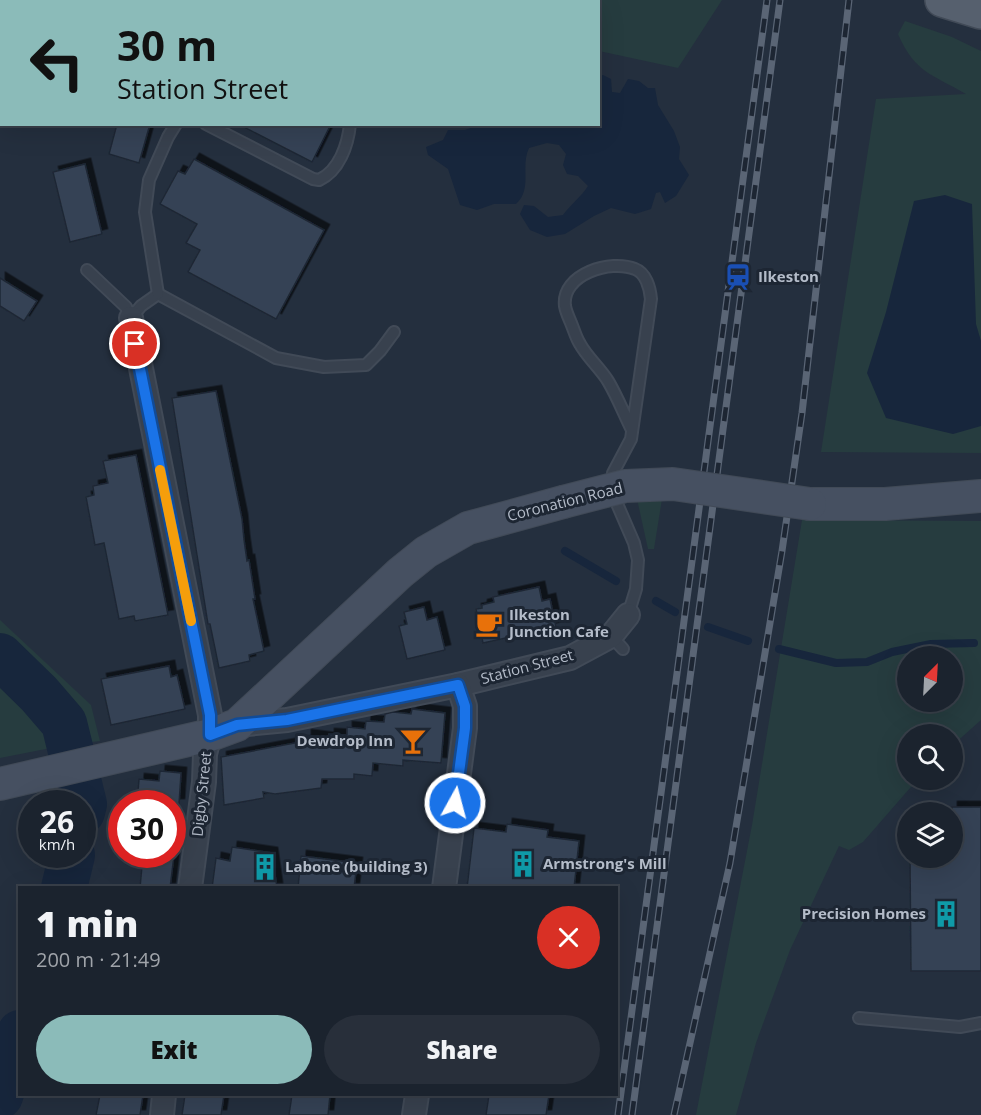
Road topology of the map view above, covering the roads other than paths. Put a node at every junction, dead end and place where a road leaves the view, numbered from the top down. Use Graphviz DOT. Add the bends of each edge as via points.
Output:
graph roads {
  1 [pos="942,0"];
  2 [pos="981,12"];
  3 [pos="175,126"];
  4 [pos="210,126"];
  5 [pos="350,126"];
  6 [pos="87,270"];
  7 [pos="158,294"];
  8 [pos="131,318"];
  9 [pos="394,332"];
  10 [pos="632,430"];
  11 [pos="981,496"];
  12 [pos="628,615"];
  13 [pos="458,685"];
  14 [pos="280,687"];
  15 [pos="223,730"];
  16 [pos="0,784"];
  17 [pos="190,886"];
  18 [pos="444,886"];
  19 [pos="859,1018"];
  20 [pos="981,1023"];
  21 [pos="164,1096"];
  22 [pos="417,1096"];
  23 [pos="162,1115"];
  24 [pos="414,1115"];
  1 -- 2 [label="main road"];
  3 -- 7 [label="lane" via="149,180 145,212"];
  4 -- 5 [label="lane" via="319,180 340,158"];
  6 -- 8 [label="lane" via="126,308"];
  7 -- 8 [label="lane"];
  7 -- 9 [label="lane" via="276,358 324,367 366,365"];
  8 -- 15 [label="street, Digby Street" via="210,715"];
  10 -- 10 [label="lane" via="608,380 579,344 565,307 565,294 573,283 581,275 602,268 636,269 650,287"];
  10 -- 12 [label="lane" via="613,473 615,499 638,560 636,590"];
  11 -- 14 [label="street, Coronation Road, bridge" via="885,504 810,504 673,484 625,486 563,502 468,528 426,552"];
  12 -- 13 [label="street, Station Street" via="617,642 570,658"];
  13 -- 15 [label="street, Station Street"];
  13 -- 18 [label="street" via="465,706 465,728"];
  14 -- 15 [label="street, Station Street"];
  15 -- 16 [label="street, Station Street"];
  15 -- 17 [label="street, Digby Street" via="205,754"];
  19 -- 20 [label="lane" via="960,1027"];
  21 -- 23 [label="street"];
  22 -- 24 [label="street"];
}
